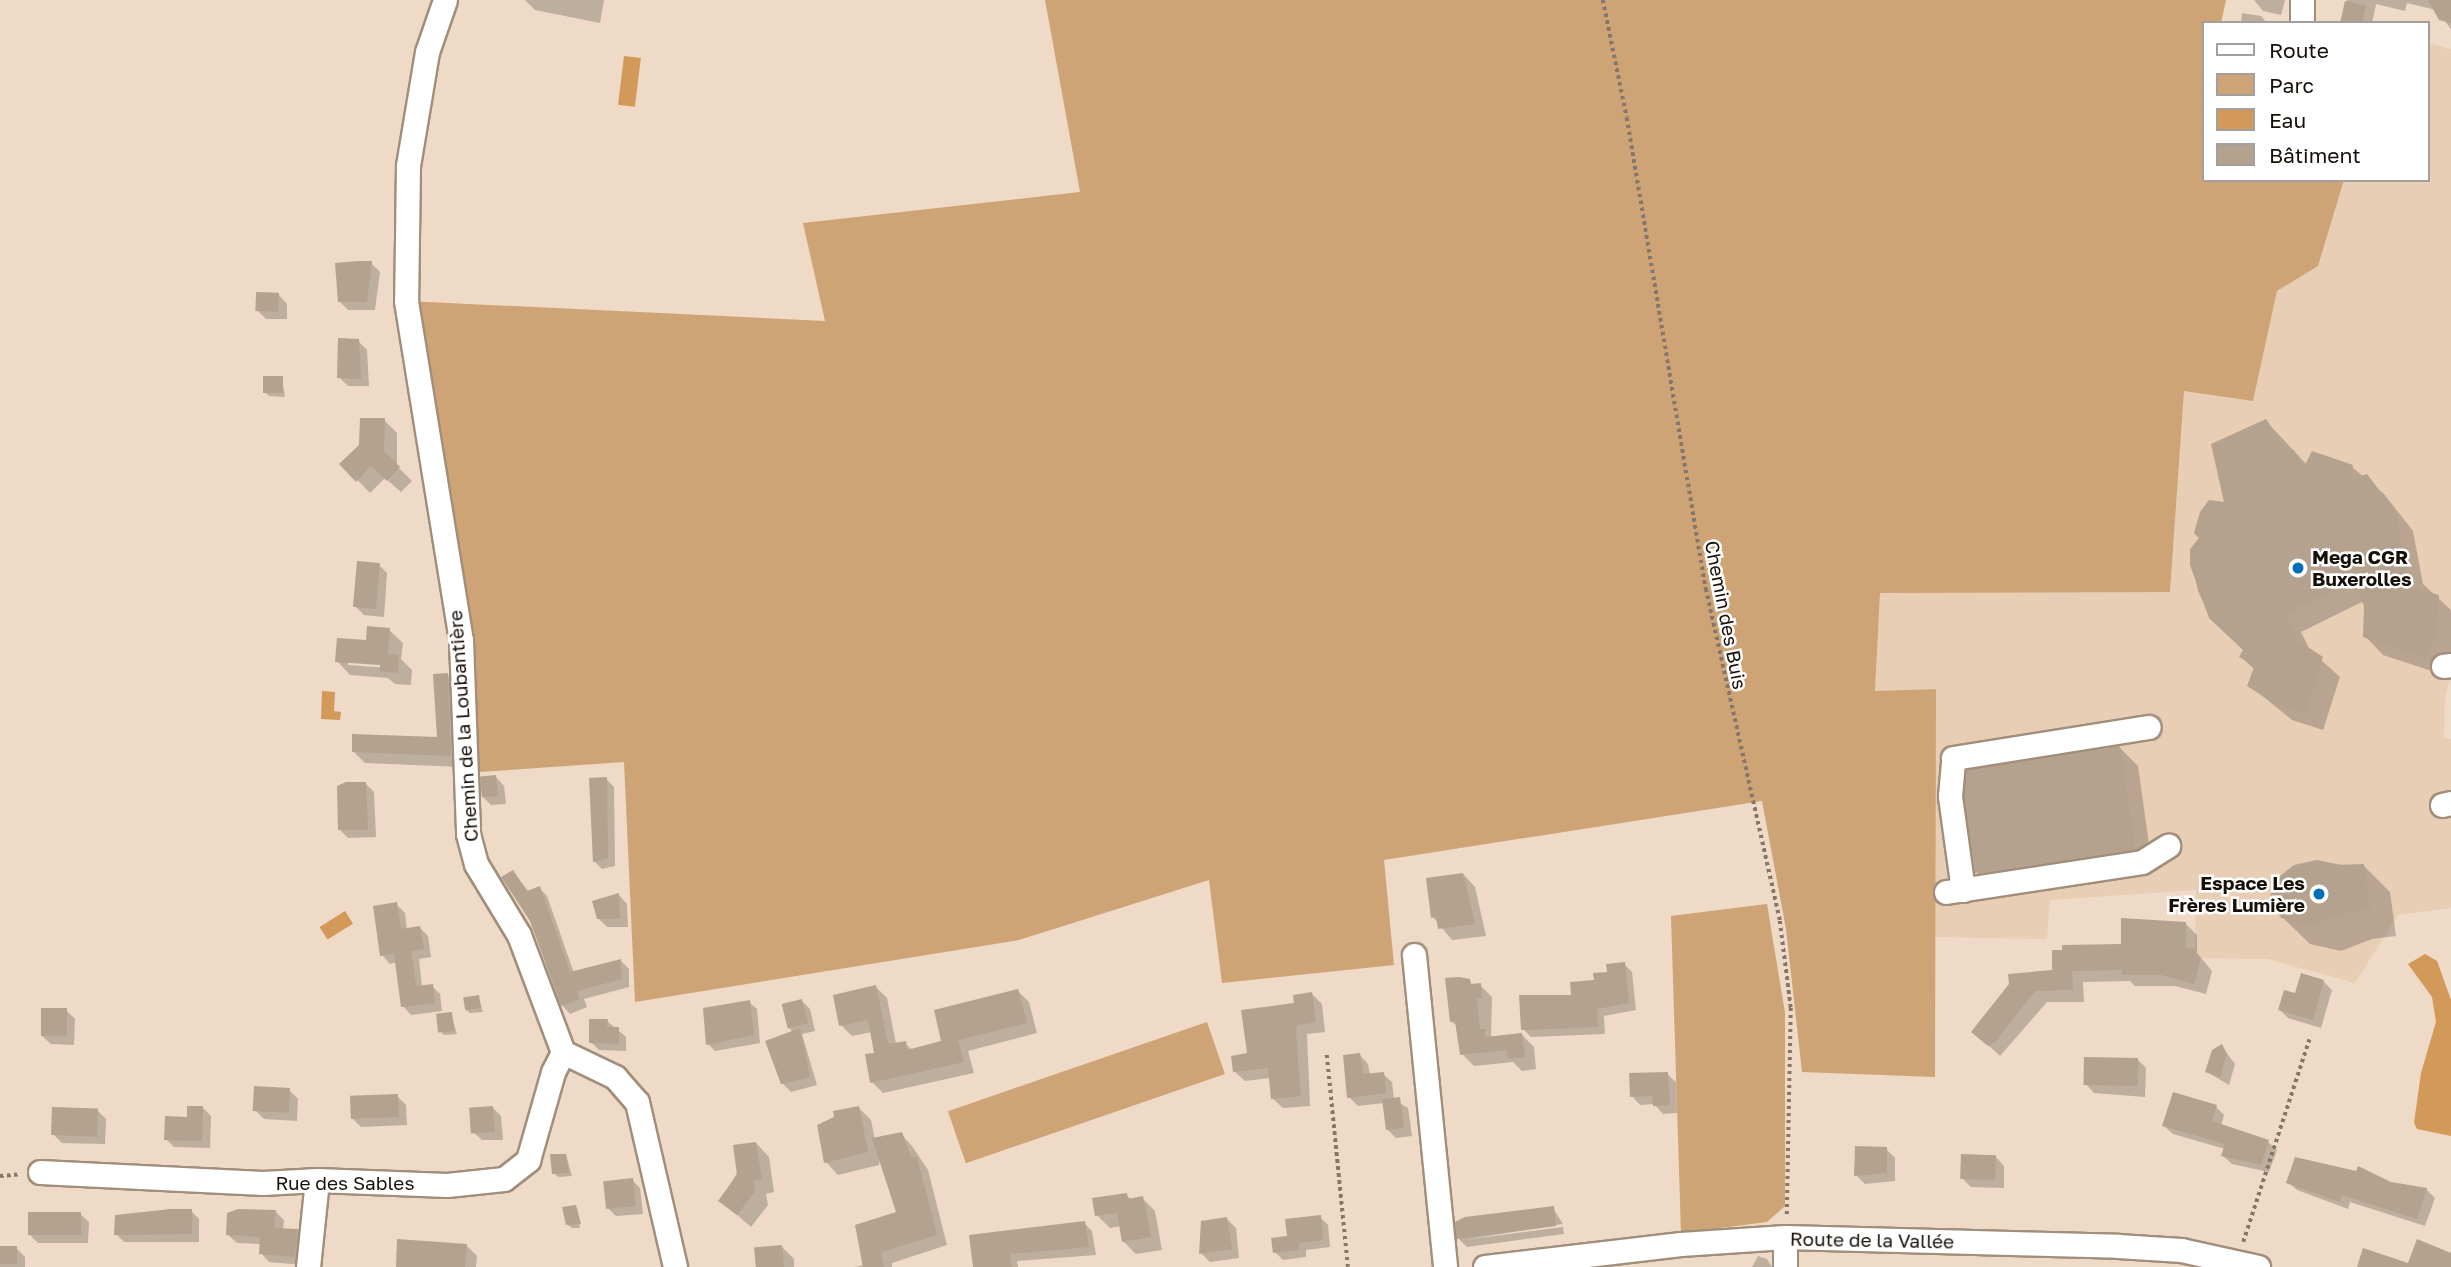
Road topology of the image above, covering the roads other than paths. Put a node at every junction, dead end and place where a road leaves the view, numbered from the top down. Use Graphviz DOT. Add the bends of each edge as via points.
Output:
graph roads {
  1 [pos="445,0"];
  2 [pos="2302,0"];
  3 [pos="2302,21"];
  4 [pos="2149,727"];
  5 [pos="2168,846"];
  6 [pos="1414,955"];
  7 [pos="563,1052"];
  8 [pos="40,1172"];
  9 [pos="317,1180"];
  10 [pos="1785,1237"];
  11 [pos="2247,1264"];
  12 [pos="308,1267"];
  13 [pos="675,1267"];
  14 [pos="1445,1267"];
  15 [pos="1485,1267"];
  16 [pos="1785,1267"];
  1 -- 7 [label="street, Chemin de la Loubantière" via="427,52 408,166 406,301 461,640 471,850 519,936"];
  2 -- 3 [label="street"];
  4 -- 5 [label="street" via="1953,758 1954,891 2143,862"];
  6 -- 14 [label="street"];
  7 -- 9 [label="street, Rue des Sables" via="528,1160 505,1179 447,1185"];
  7 -- 13 [label="street" via="615,1077 636,1102"];
  8 -- 9 [label="street, Rue des Sables" via="263,1183"];
  9 -- 12 [label="street"];
  10 -- 11 [label="street, Route de la Vallée" via="2118,1246 2181,1250"];
  10 -- 15 [label="street, Route de la Vallée"];
  10 -- 16 [label="street"];
}
